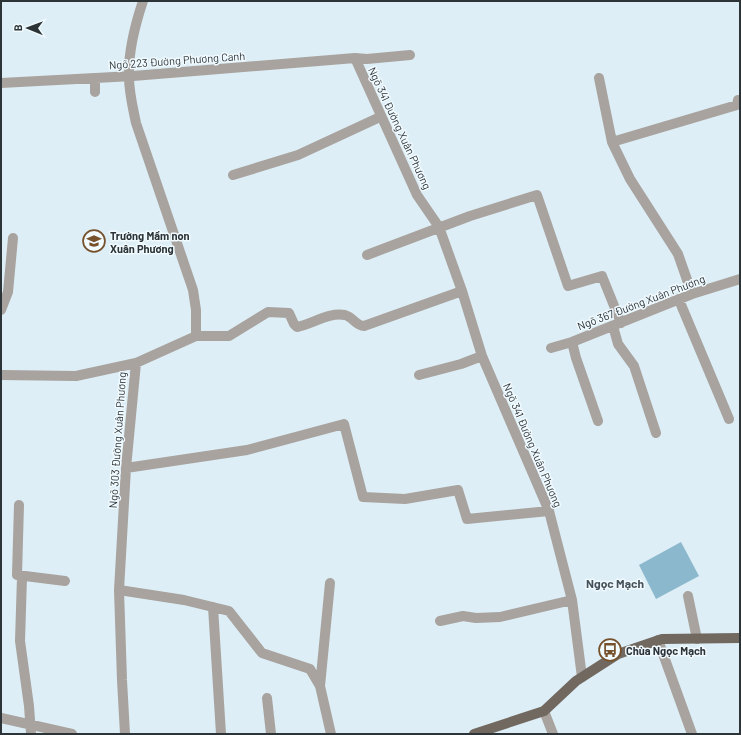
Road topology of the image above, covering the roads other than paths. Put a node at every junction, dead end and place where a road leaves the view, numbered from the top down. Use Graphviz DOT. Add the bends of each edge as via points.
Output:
graph roads {
  1 [pos="143,1"];
  2 [pos="410,55"];
  3 [pos="354,58"];
  4 [pos="129,76"];
  5 [pos="95,78"];
  6 [pos="600,78"];
  7 [pos="1,83"];
  8 [pos="95,92"];
  9 [pos="738,100"];
  10 [pos="380,117"];
  11 [pos="612,142"];
  12 [pos="233,175"];
  13 [pos="439,228"];
  14 [pos="13,238"];
  15 [pos="367,255"];
  16 [pos="740,279"];
  17 [pos="462,290"];
  18 [pos="692,294"];
  19 [pos="3,298"];
  20 [pos="679,300"];
  21 [pos="1,310"];
  22 [pos="617,325"];
  23 [pos="196,336"];
  24 [pos="572,342"];
  25 [pos="551,348"];
  26 [pos="482,356"];
  27 [pos="136,363"];
  28 [pos="1,375"];
  29 [pos="419,375"];
  30 [pos="729,419"];
  31 [pos="598,421"];
  32 [pos="656,433"];
  33 [pos="126,468"];
  34 [pos="19,505"];
  35 [pos="548,511"];
  36 [pos="22,576"];
  37 [pos="65,581"];
  38 [pos="330,582"];
  39 [pos="119,590"];
  40 [pos="688,596"];
  41 [pos="572,600"];
  42 [pos="213,607"];
  43 [pos="440,621"];
  44 [pos="740,638"];
  45 [pos="697,639"];
  46 [pos="658,640"];
  47 [pos="582,677"];
  48 [pos="320,686"];
  49 [pos="267,698"];
  50 [pos="544,711"];
  51 [pos="1,718"];
  52 [pos="31,729"];
  53 [pos="72,734"];
  54 [pos="125,734"];
  55 [pos="221,734"];
  56 [pos="271,734"];
  57 [pos="331,734"];
  58 [pos="474,734"];
  59 [pos="553,734"];
  60 [pos="692,734"];
  1 -- 4 [label="street" via="132,42"];
  2 -- 3 [label="street, Ngõ 223 Đường Phương Canh"];
  3 -- 4 [label="street, Ngõ 223 Đường Phương Canh"];
  3 -- 10 [label="street, Ngõ 341 Đường Xuân Phương"];
  4 -- 5 [label="street, Ngõ 223 Đường Phương Canh"];
  4 -- 23 [label="street" via="136,123 193,290"];
  5 -- 7 [label="street, Ngõ 223 Đường Phương Canh"];
  5 -- 8 [label="street"];
  6 -- 11 [label="street"];
  9 -- 11 [label="street" via="736,105"];
  10 -- 12 [label="street" via="298,155"];
  10 -- 13 [label="street, Ngõ 341 Đường Xuân Phương" via="417,195"];
  11 -- 18 [label="street" via="630,179 678,254"];
  13 -- 15 [label="street"];
  13 -- 17 [label="street, Ngõ 341 Đường Xuân Phương"];
  13 -- 22 [label="street" via="537,195 568,286 602,276"];
  14 -- 19 [label="street" via="8,292"];
  16 -- 18 [label="street, Ngõ 367 Đường Xuân Phương"];
  17 -- 23 [label="street, Ngõ 303 Đường Xuân Phương" via="364,326 346,316 336,315 297,327 288,313 270,312 229,336"];
  17 -- 26 [label="street, Ngõ 341 Đường Xuân Phương"];
  18 -- 20 [label="street, Ngõ 367 Đường Xuân Phương"];
  19 -- 21 [label="street"];
  20 -- 22 [label="street, Ngõ 367 Đường Xuân Phương"];
  20 -- 30 [label="street"];
  22 -- 24 [label="street, Ngõ 367 Đường Xuân Phương"];
  22 -- 32 [label="street" via="618,344 634,366"];
  23 -- 27 [label="street, Ngõ 303 Đường Xuân Phương"];
  24 -- 25 [label="street, Ngõ 367 Đường Xuân Phương"];
  24 -- 31 [label="street"];
  26 -- 29 [label="street"];
  26 -- 35 [label="street, Ngõ 341 Đường Xuân Phương"];
  27 -- 28 [label="street" via="76,376"];
  27 -- 33 [label="street, Ngõ 303 Đường Xuân Phương"];
  33 -- 35 [label="street" via="247,450 344,424 363,497 405,499 458,490 467,519"];
  33 -- 39 [label="street, Ngõ 303 Đường Xuân Phương"];
  34 -- 36 [label="street" via="17,575"];
  35 -- 41 [label="street, Ngõ 341 Đường Xuân Phương"];
  36 -- 37 [label="street"];
  36 -- 52 [label="street" via="20,641"];
  38 -- 48 [label="street"];
  39 -- 42 [label="street"];
  39 -- 54 [label="street, Ngõ 303 Đường Xuân Phương"];
  40 -- 45 [label="street"];
  41 -- 43 [label="street" via="500,617 463,616"];
  41 -- 47 [label="street, Ngõ 341 Đường Xuân Phương"];
  42 -- 48 [label="street" via="229,611 262,653 310,669"];
  42 -- 55 [label="street"];
  44 -- 45 [label="main road"];
  45 -- 46 [label="main road"];
  46 -- 47 [label="main road" via="618,654"];
  46 -- 60 [label="street"];
  47 -- 50 [label="main road"];
  48 -- 57 [label="street"];
  49 -- 56 [label="street"];
  50 -- 58 [label="main road"];
  50 -- 59 [label="street"];
  51 -- 52 [label="street"];
  52 -- 53 [label="street"];
}
